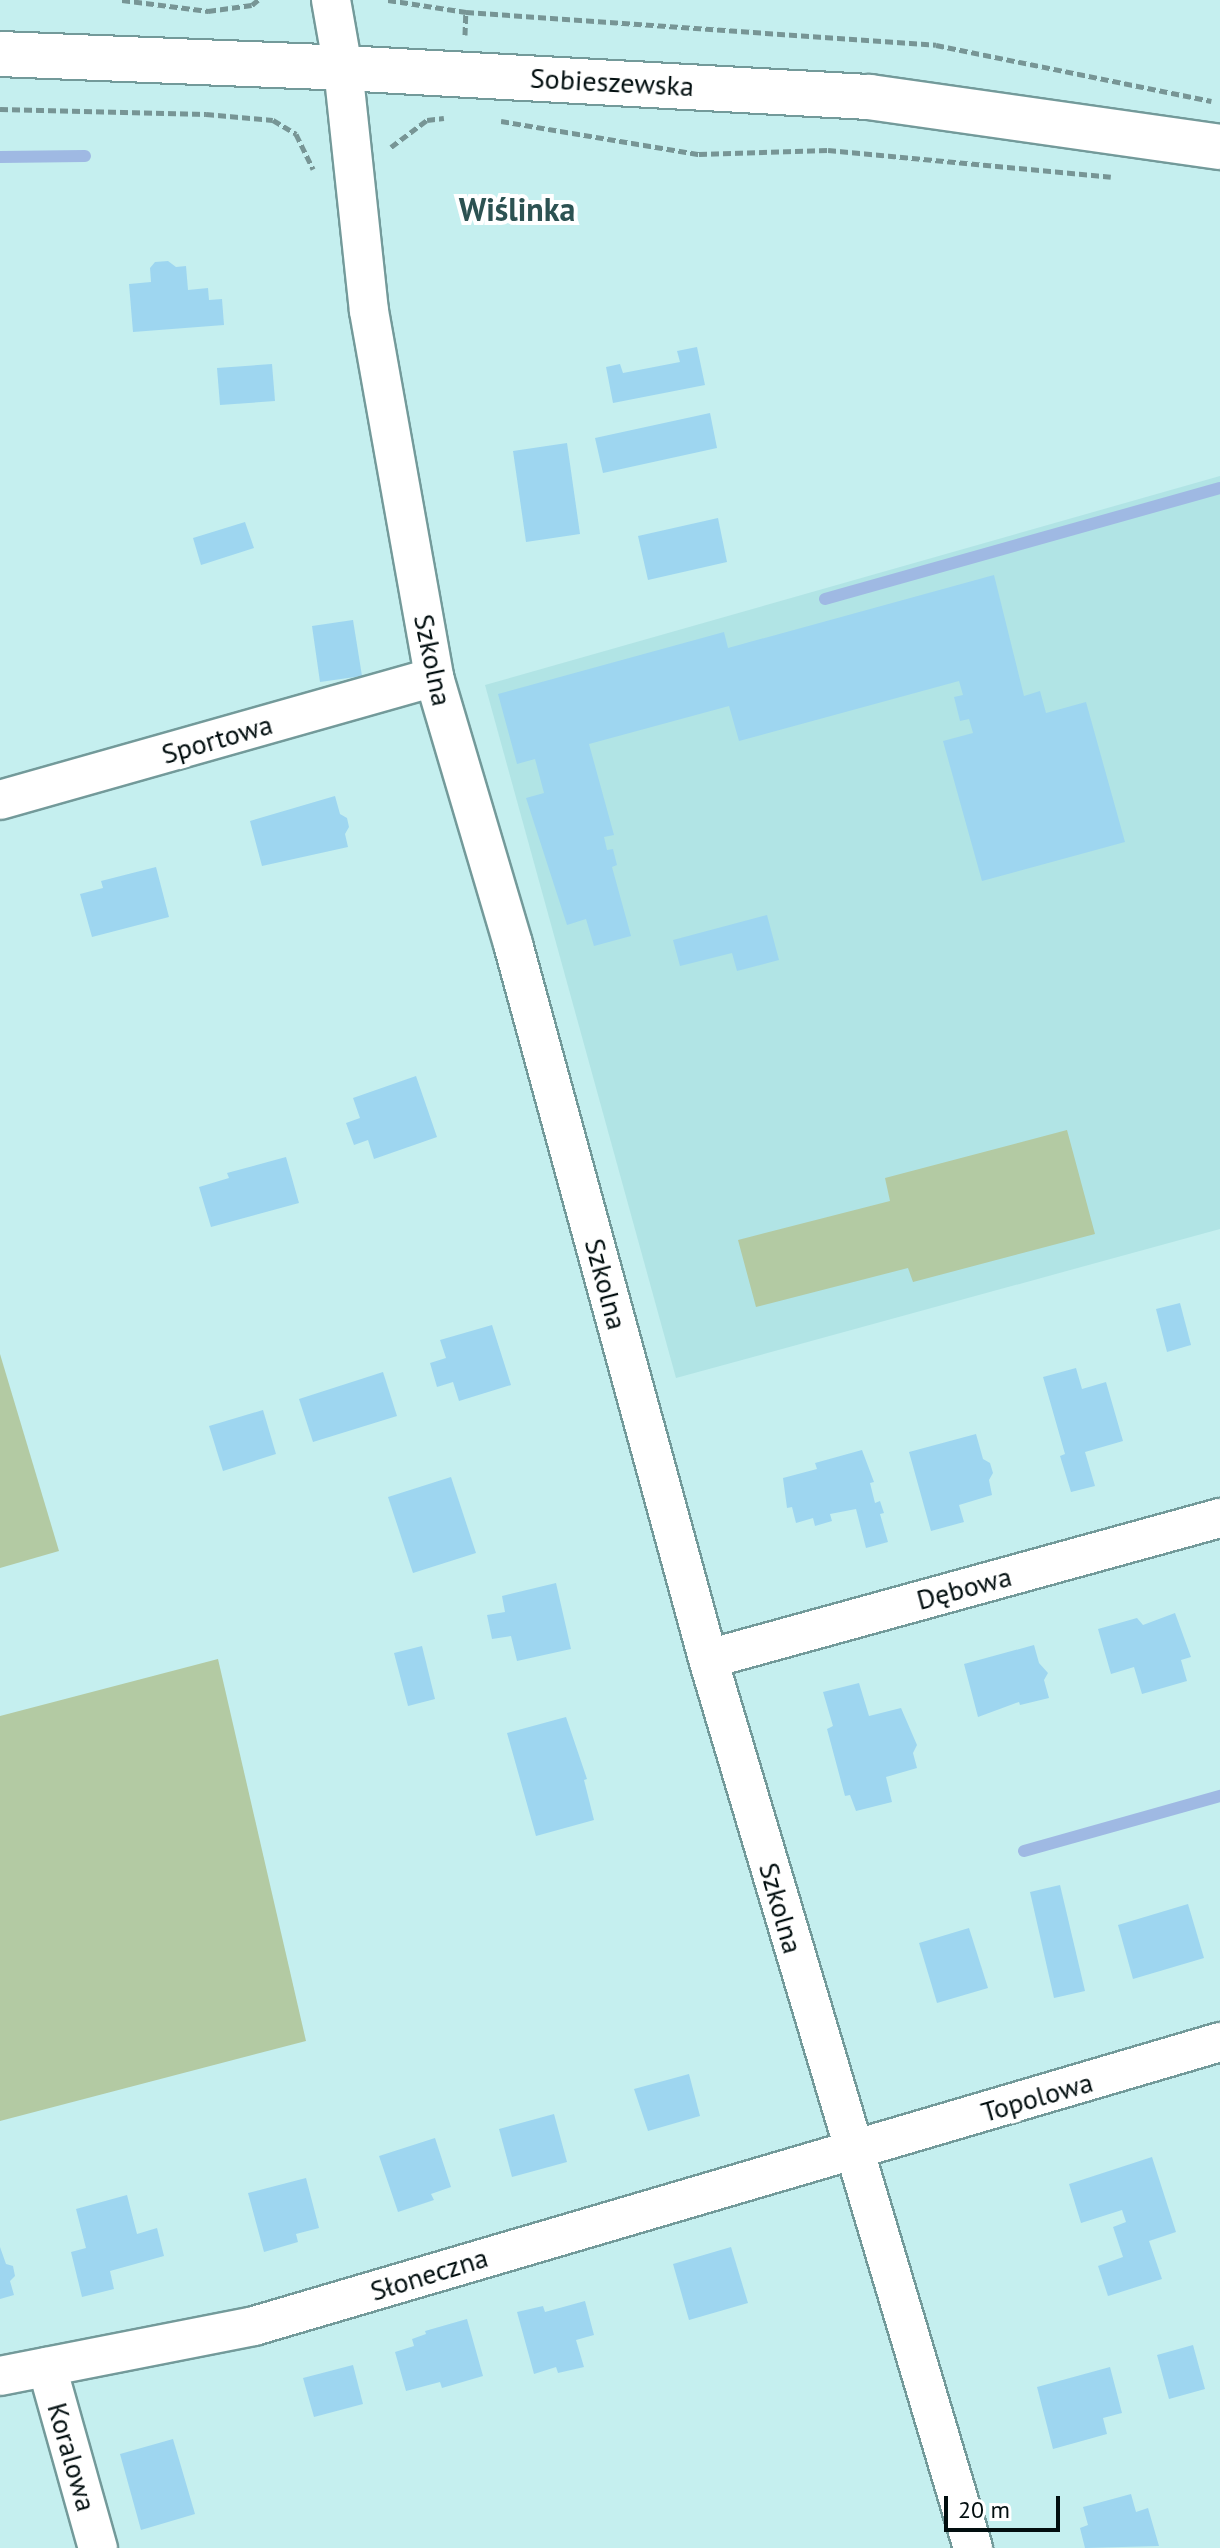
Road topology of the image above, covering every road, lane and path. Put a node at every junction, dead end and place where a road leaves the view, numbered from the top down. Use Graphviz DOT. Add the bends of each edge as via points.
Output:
graph roads {
  1 [pos="122,0"];
  2 [pos="258,0"];
  3 [pos="331,0"];
  4 [pos="388,0"];
  5 [pos="0,54"];
  6 [pos="343,68"];
  7 [pos="1220,103"];
  8 [pos="0,109"];
  9 [pos="451,117"];
  10 [pos="494,120"];
  11 [pos="1220,147"];
  12 [pos="1127,178"];
  13 [pos="355,185"];
  14 [pos="434,677"];
  15 [pos="0,800"];
  16 [pos="1220,1518"];
  17 [pos="708,1659"];
  18 [pos="1220,2042"];
  19 [pos="852,2148"];
  20 [pos="47,2367"];
  21 [pos="0,2376"];
  22 [pos="98,2548"];
  23 [pos="973,2548"];
  1 -- 2 [label="path" via="208,11"];
  3 -- 6 [label="street, Szkolna"];
  4 -- 7 [label="path" via="466,12 936,45"];
  5 -- 6 [label="main road, Sobieszewska"];
  6 -- 11 [label="main road, Sobieszewska" via="869,97"];
  6 -- 13 [label="street, Szkolna"];
  8 -- 13 [label="path" via="273,120 296,134 317,184"];
  9 -- 13 [label="path" via="427,120 391,146 388,182"];
  10 -- 12 [label="path" via="699,154 828,150"];
  13 -- 14 [label="street, Szkolna" via="369,311"];
  14 -- 15 [label="street, Sportowa"];
  14 -- 17 [label="street, Szkolna" via="513,944"];
  16 -- 17 [label="street, Dębowa"];
  17 -- 19 [label="street, Szkolna"];
  18 -- 19 [label="street, Topolowa"];
  19 -- 20 [label="street, Słoneczna" via="254,2326"];
  19 -- 23 [label="street, Szkolna"];
  20 -- 21 [label="street, Słoneczna"];
  20 -- 22 [label="street, Koralowa"];
}
